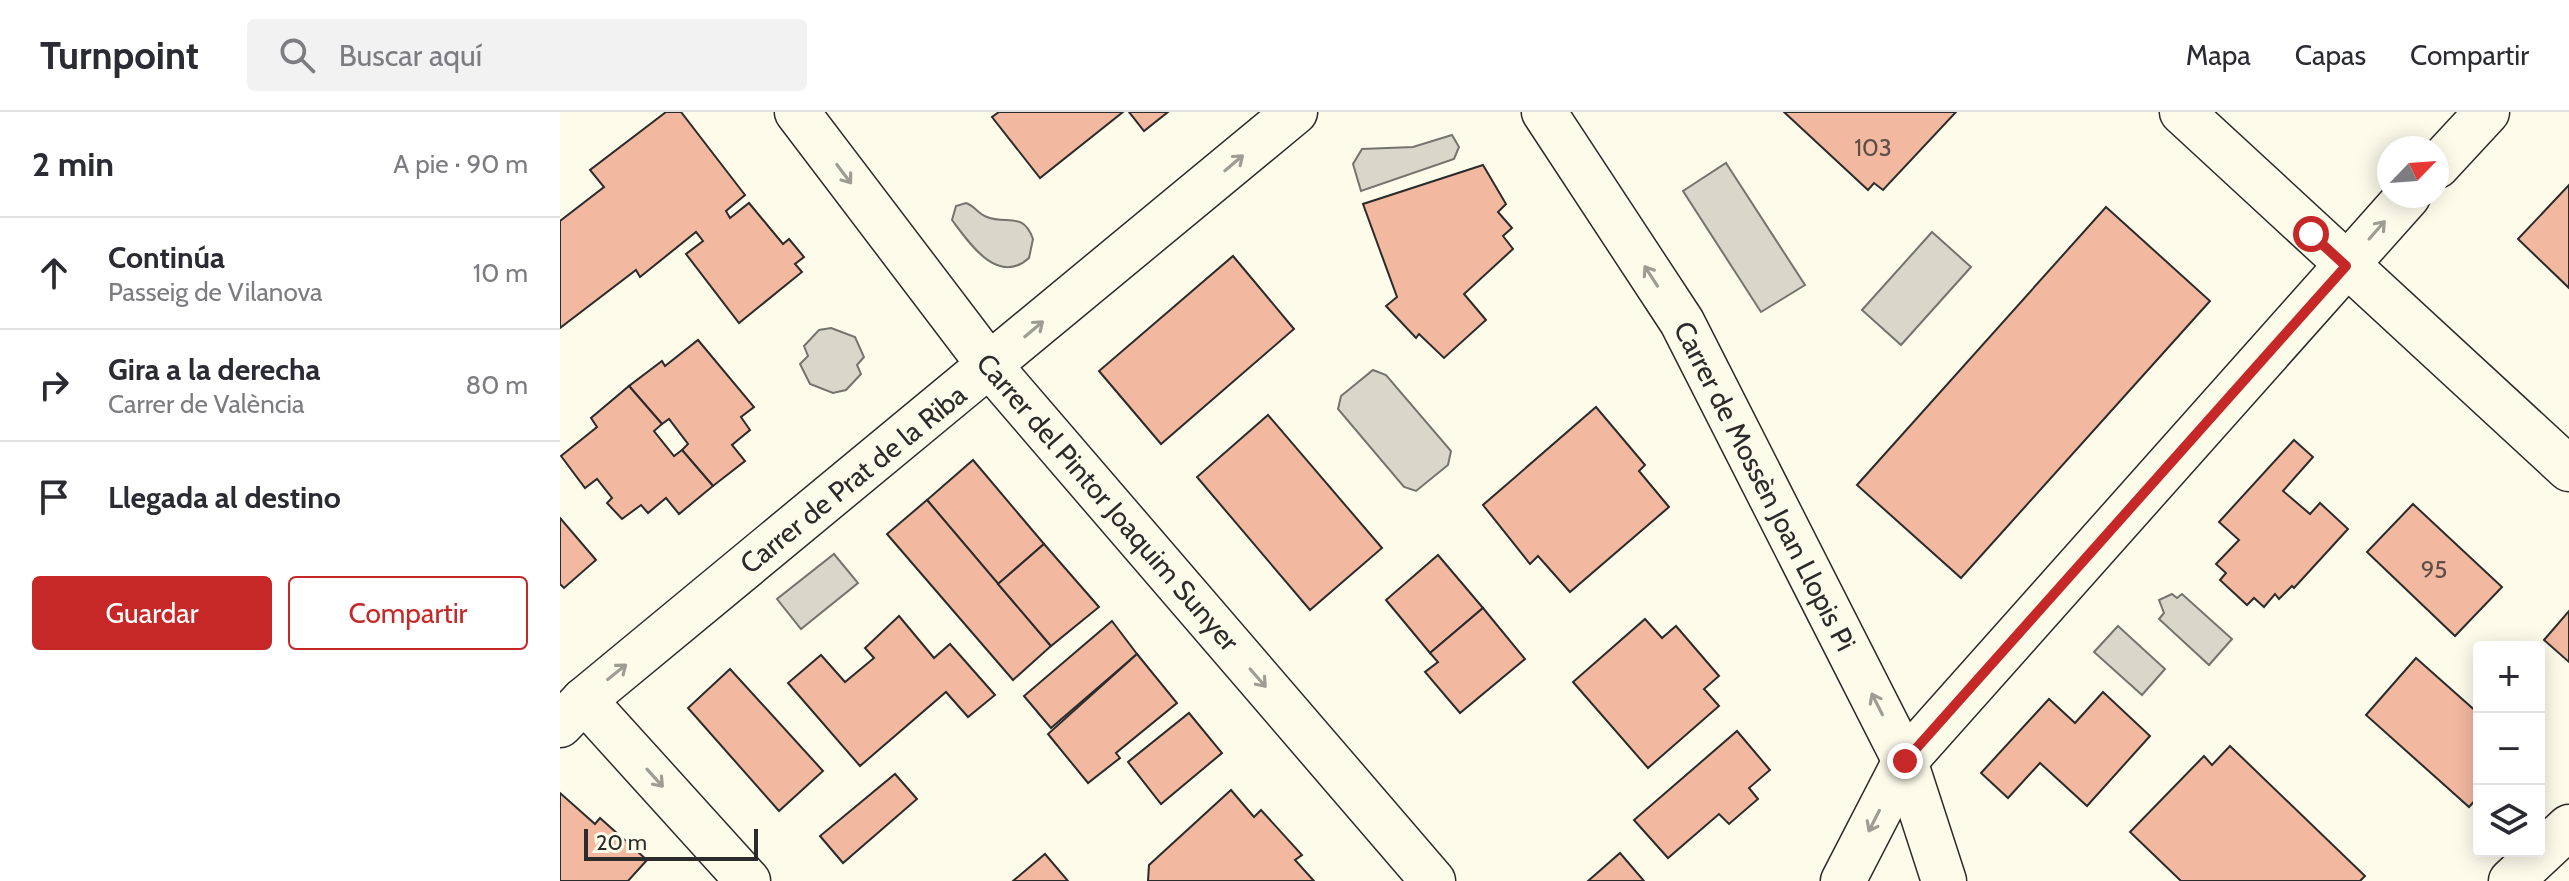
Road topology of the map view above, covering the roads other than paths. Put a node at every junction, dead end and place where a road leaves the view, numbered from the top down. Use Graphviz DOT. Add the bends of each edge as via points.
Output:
graph roads {
  1 [pos="797,112"];
  2 [pos="1295,112"];
  3 [pos="1544,112"];
  4 [pos="2182,112"];
  5 [pos="2487,112"];
  6 [pos="2449,153"];
  7 [pos="2397,208"];
  8 [pos="2346,266"];
  9 [pos="990,366"];
  10 [pos="2569,469"];
  11 [pos="572,712"];
  12 [pos="1905,761"];
  13 [pos="2569,827"];
  14 [pos="748,881"];
  15 [pos="1433,881"];
  16 [pos="1843,881"];
  17 [pos="1944,881"];
  18 [pos="2511,881"];
  1 -- 9 [label="street, Carrer del Pintor Joaquim Sunyer, one-way"];
  9 -- 2 [label="street, Carrer de Prat de la Riba, one-way"];
  12 -- 3 [label="street, Carrer de Mossèn Joan Llopis Pi, one-way" via="1682,322"];
  4 -- 8 [label="street"];
  5 -- 6 [label="street"];
  8 -- 7 [label="street, one-way"];
  8 -- 10 [label="street"];
  8 -- 12 [label="street"];
  11 -- 9 [label="street, Carrer de Prat de la Riba, one-way"];
  9 -- 15 [label="street, Carrer del Pintor Joaquim Sunyer, one-way"];
  11 -- 14 [label="street, one-way"];
  12 -- 16 [label="street, one-way"];
  12 -- 17 [label="street, Carrer de Mossèn Joan Llopis Pi"];
  13 -- 18 [label="street"];
}
